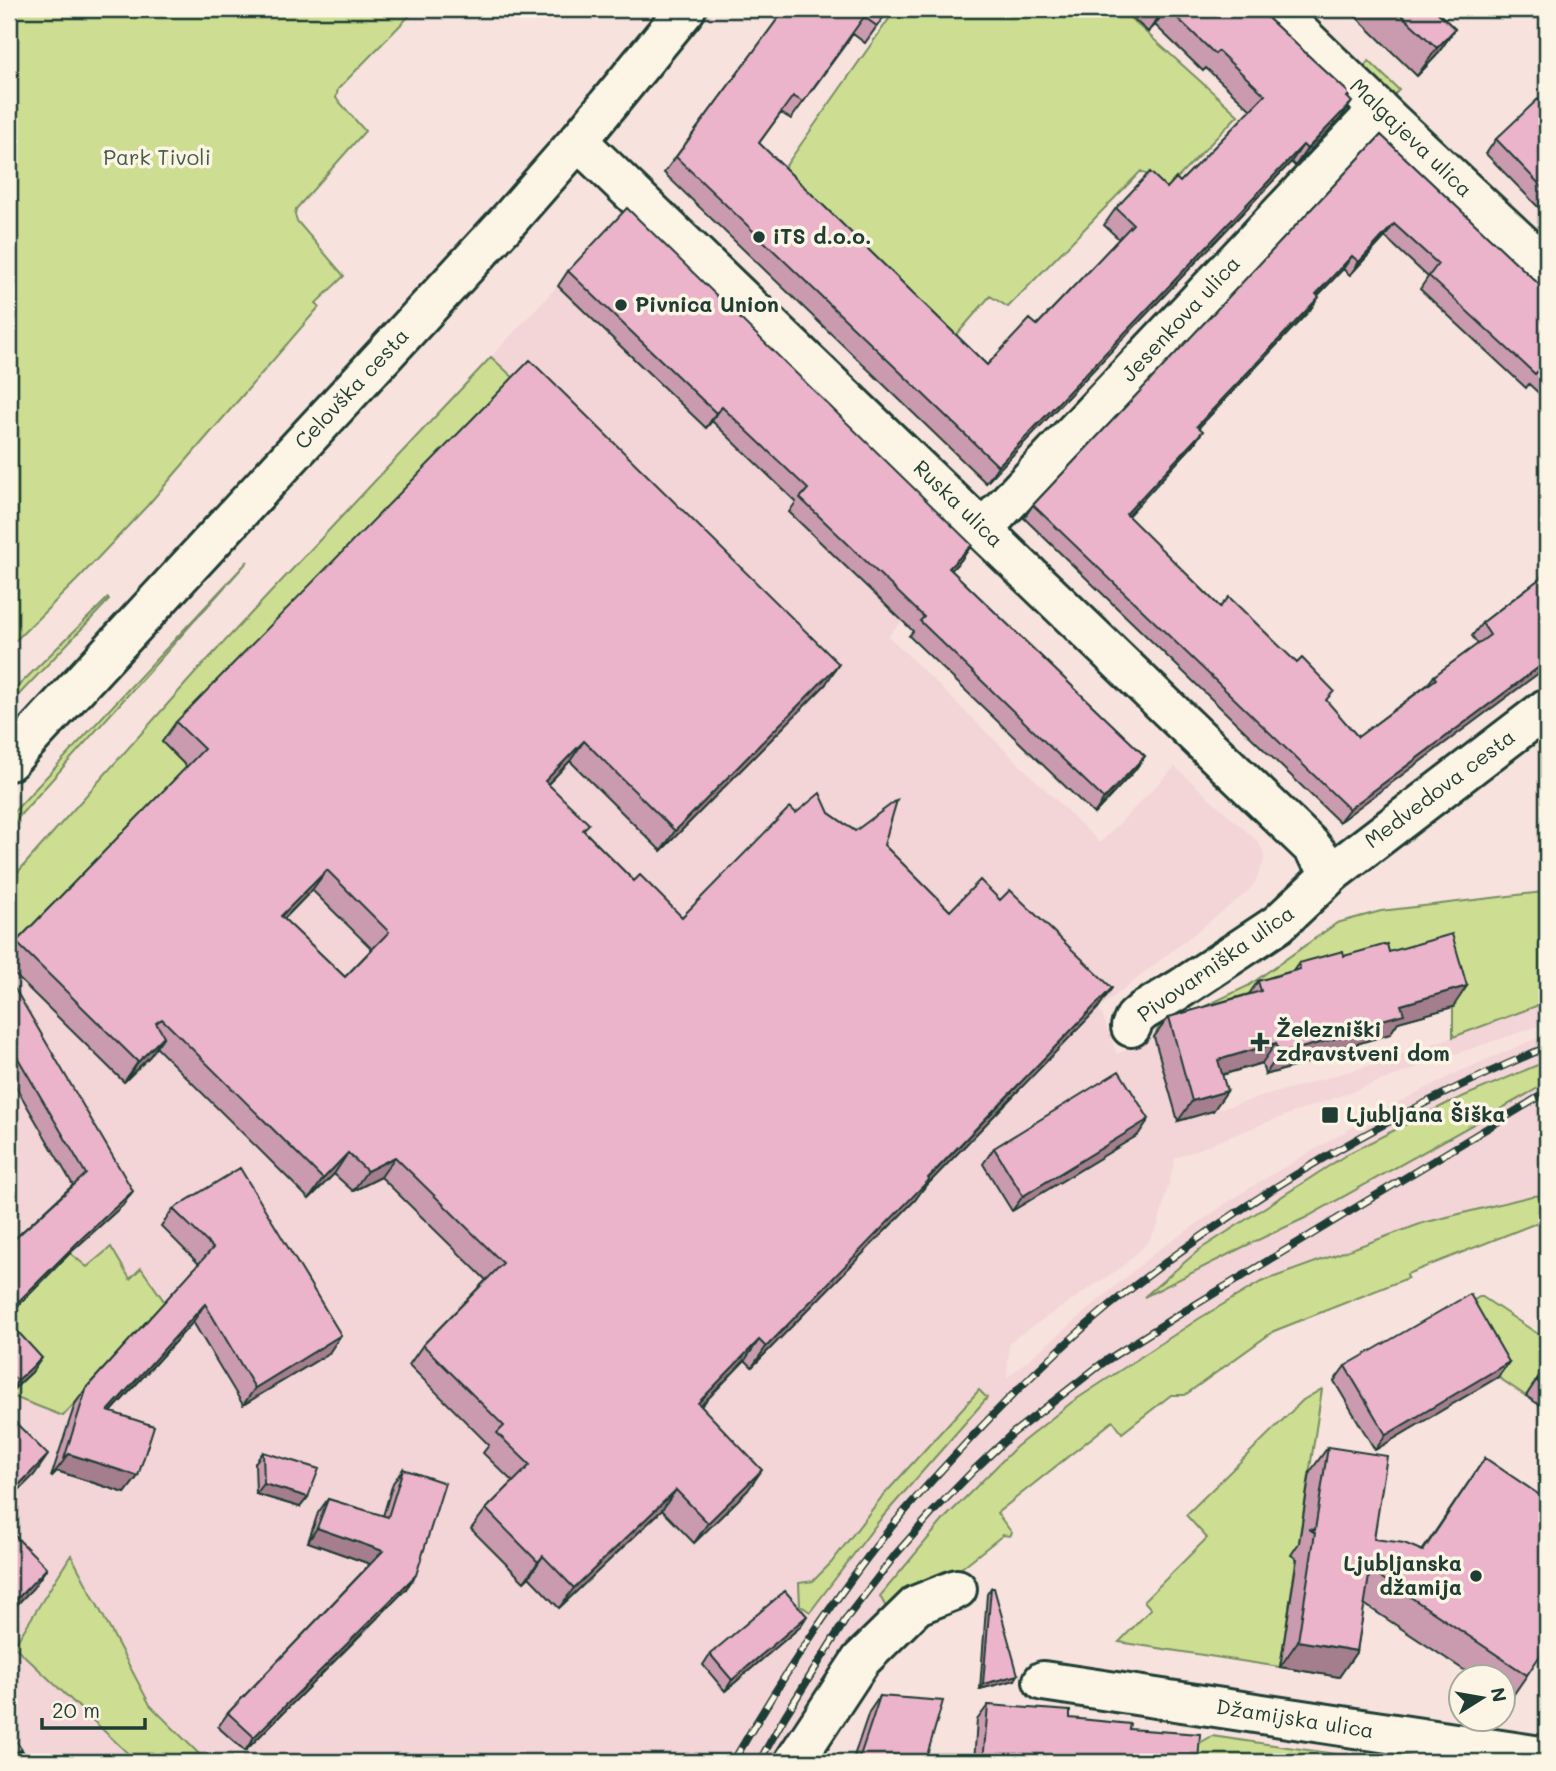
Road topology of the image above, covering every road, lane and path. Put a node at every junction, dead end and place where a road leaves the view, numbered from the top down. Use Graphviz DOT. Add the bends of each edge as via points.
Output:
graph roads {
  1 [pos="686,9"];
  2 [pos="1275,9"];
  3 [pos="1379,109"];
  4 [pos="578,141"];
  5 [pos="1547,267"];
  6 [pos="984,528"];
  7 [pos="1547,708"];
  8 [pos="9,761"];
  9 [pos="1333,872"];
  10 [pos="1131,1027"];
  11 [pos="957,1589"];
  12 [pos="1043,1681"];
  13 [pos="1547,1757"];
  14 [pos="794,1762"];
  1 -- 4 [label="street, Celovška cesta"];
  2 -- 3 [label="street, Malgajeva ulica"];
  3 -- 5 [label="street, Malgajeva ulica"];
  3 -- 6 [label="street, Jesenkova ulica"];
  4 -- 6 [label="street, Ruska ulica"];
  4 -- 8 [label="street, Celovška cesta"];
  6 -- 9 [label="street, Ruska ulica"];
  7 -- 9 [label="street, Medvedova cesta"];
  9 -- 10 [label="street, Pivovarniška ulica" via="1278,924 1143,1011"];
  11 -- 14 [label="street" via="918,1605 861,1660"];
  12 -- 13 [label="street, Džamijska ulica"];
}
